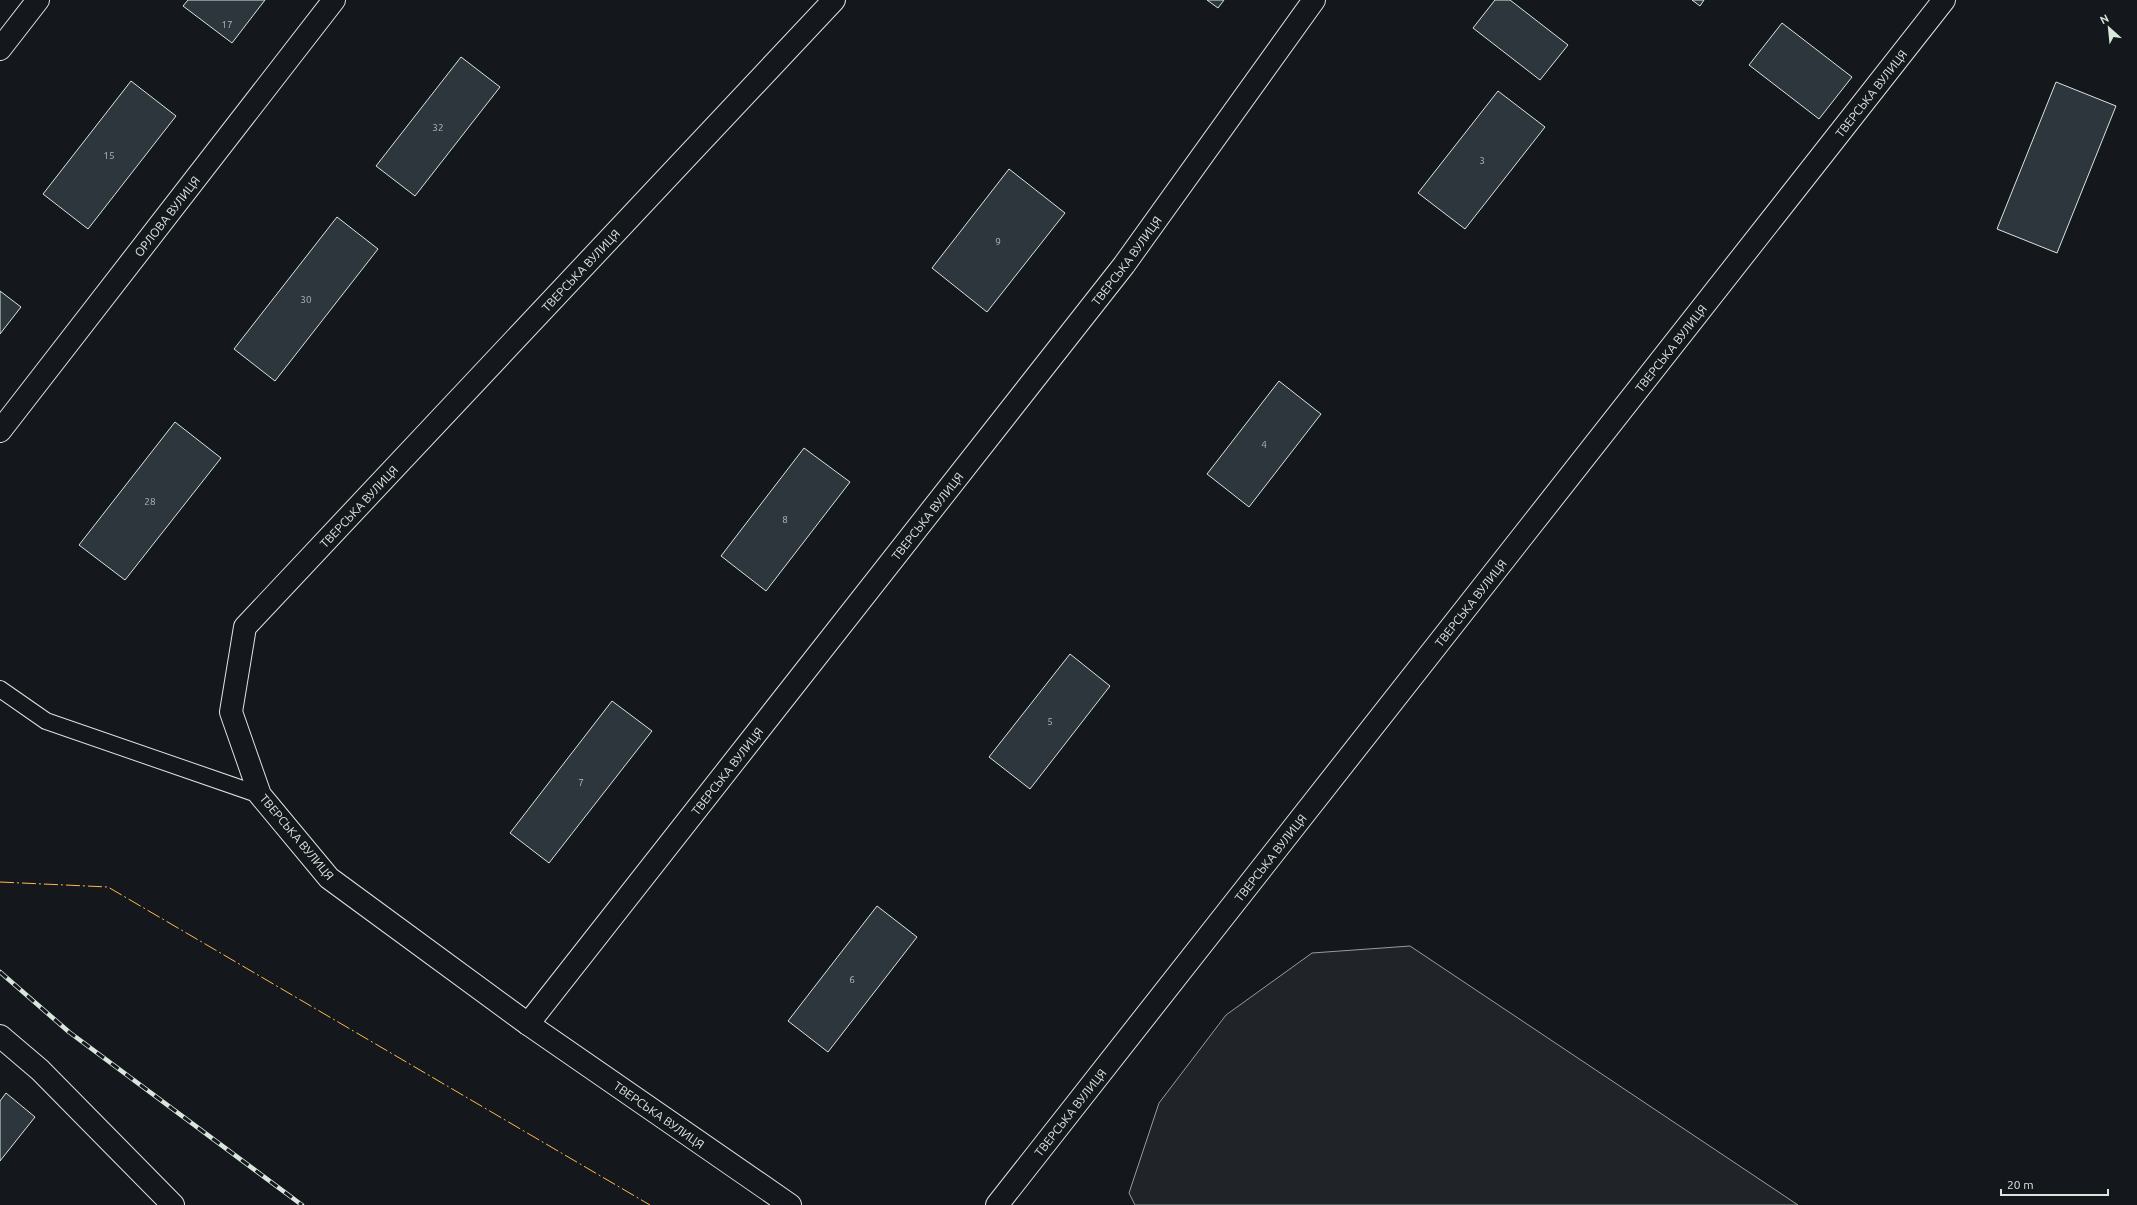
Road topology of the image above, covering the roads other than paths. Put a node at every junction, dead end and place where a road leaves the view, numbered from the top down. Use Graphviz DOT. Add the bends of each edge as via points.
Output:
graph roads {
  1 [pos="38,0"];
  2 [pos="334,0"];
  3 [pos="834,0"];
  4 [pos="1314,0"];
  5 [pos="1944,0"];
  6 [pos="0,49"];
  7 [pos="0,431"];
  8 [pos="0,690"];
  9 [pos="260,796"];
  10 [pos="528,1024"];
  11 [pos="0,1036"];
  12 [pos="173,1205"];
  13 [pos="790,1205"];
  14 [pos="997,1205"];
  1 -- 6 [label="street"];
  2 -- 7 [label="street, ОРЛОВА ВУЛИЦЯ"];
  3 -- 9 [label="street, ТВЕРСЬКА ВУЛИЦЯ" via="245,627 231,712"];
  4 -- 10 [label="street, ТВЕРСЬКА ВУЛИЦЯ" via="1124,265"];
  5 -- 14 [label="street, ТВЕРСЬКА ВУЛИЦЯ"];
  8 -- 9 [label="lane" via="46,721"];
  9 -- 10 [label="street, ТВЕРСЬКА ВУЛИЦЯ" via="329,878"];
  10 -- 13 [label="street, ТВЕРСЬКА ВУЛИЦЯ"];
  11 -- 12 [label="street" via="40,1070"];
}
